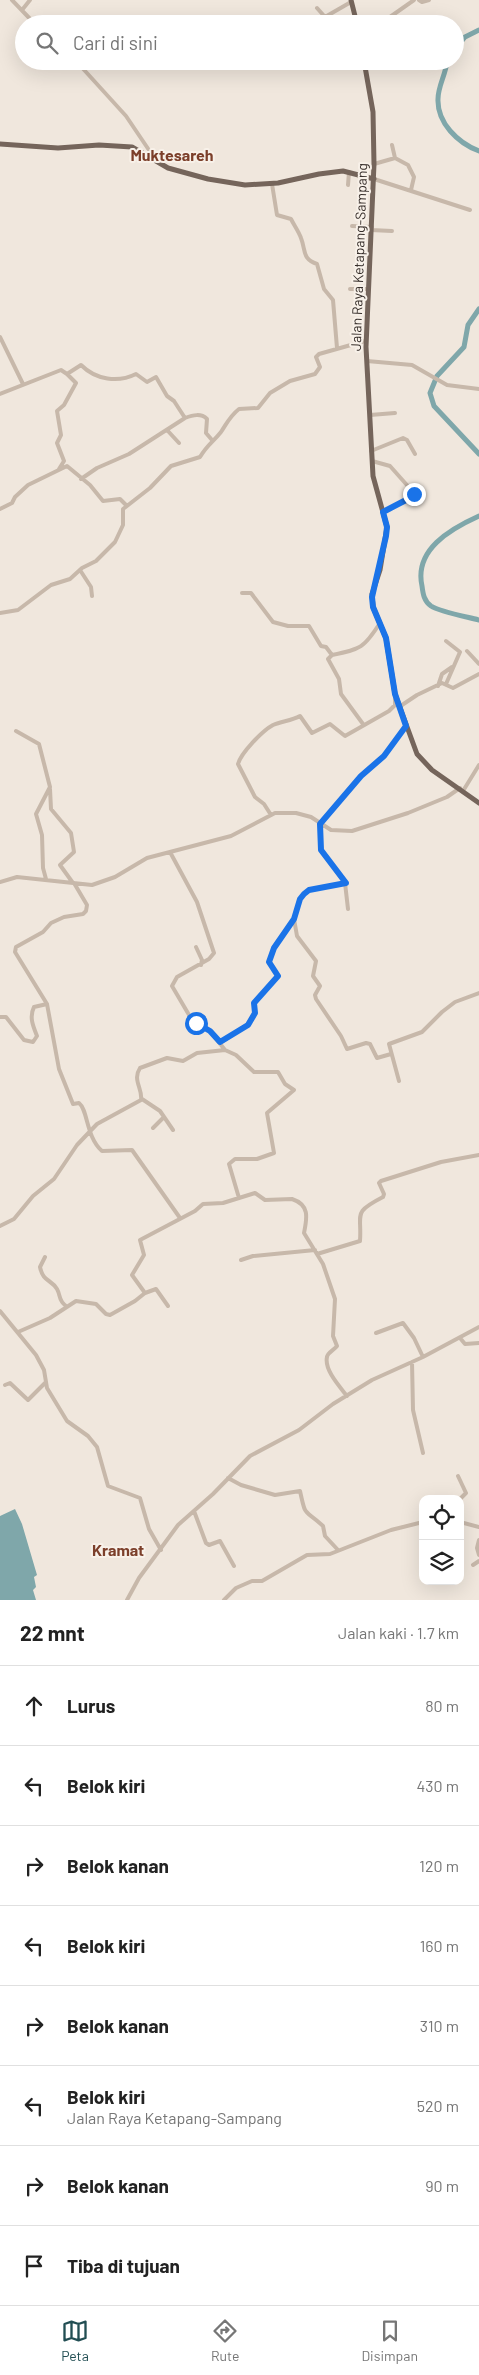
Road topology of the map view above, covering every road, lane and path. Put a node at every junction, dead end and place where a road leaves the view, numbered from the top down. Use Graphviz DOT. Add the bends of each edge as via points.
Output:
graph roads {
  1 [pos="12,0"];
  2 [pos="30,0"];
  3 [pos="414,0"];
  4 [pos="419,0"];
  5 [pos="429,0"];
  6 [pos="351,1"];
  7 [pos="317,8"];
  8 [pos="22,10"];
  9 [pos="27,15"];
  10 [pos="323,15"];
  11 [pos="328,15"];
  12 [pos="354,15"];
  13 [pos="393,15"];
  14 [pos="84,70"];
  15 [pos="366,70"];
  16 [pos="0,144"];
  17 [pos="392,145"];
  18 [pos="396,158"];
  19 [pos="155,159"];
  20 [pos="374,164"];
  21 [pos="349,172"];
  22 [pos="374,179"];
  23 [pos="272,184"];
  24 [pos="348,185"];
  25 [pos="411,190"];
  26 [pos="470,210"];
  27 [pos="352,226"];
  28 [pos="371,229"];
  29 [pos="392,231"];
  30 [pos="350,289"];
  31 [pos="368,289"];
  32 [pos="0,337"];
  33 [pos="365,341"];
  34 [pos="337,348"];
  35 [pos="367,361"];
  36 [pos="67,374"];
  37 [pos="22,384"];
  38 [pos="479,389"];
  39 [pos="0,394"];
  40 [pos="394,413"];
  41 [pos="370,415"];
  42 [pos="185,418"];
  43 [pos="167,430"];
  44 [pos="212,440"];
  45 [pos="180,444"];
  46 [pos="371,451"];
  47 [pos="415,454"];
  48 [pos="372,461"];
  49 [pos="56,472"];
  50 [pos="81,479"];
  51 [pos="126,505"];
  52 [pos="0,509"];
  53 [pos="383,512"];
  54 [pos="80,570"];
  55 [pos="242,593"];
  56 [pos="92,596"];
  57 [pos="0,613"];
  58 [pos="380,623"];
  59 [pos="446,641"];
  60 [pos="466,651"];
  61 [pos="332,654"];
  62 [pos="479,664"];
  63 [pos="452,666"];
  64 [pos="479,674"];
  65 [pos="446,684"];
  66 [pos="438,686"];
  67 [pos="395,694"];
  68 [pos="399,707"];
  69 [pos="363,724"];
  70 [pos="406,726"];
  71 [pos="16,731"];
  72 [pos="479,765"];
  73 [pos="50,787"];
  74 [pos="462,789"];
  75 [pos="479,803"];
  76 [pos="271,815"];
  77 [pos="320,824"];
  78 [pos="170,852"];
  79 [pos="46,879"];
  80 [pos="0,882"];
  81 [pos="74,883"];
  82 [pos="346,883"];
  83 [pos="348,909"];
  84 [pos="294,919"];
  85 [pos="196,947"];
  86 [pos="201,965"];
  87 [pos="479,993"];
  88 [pos="47,1004"];
  89 [pos="0,1017"];
  90 [pos="220,1042"];
  91 [pos="225,1050"];
  92 [pos="391,1054"];
  93 [pos="399,1081"];
  94 [pos="142,1098"];
  95 [pos="164,1116"];
  96 [pos="153,1128"];
  97 [pos="173,1130"];
  98 [pos="88,1132"];
  99 [pos="479,1155"];
  100 [pos="239,1198"];
  101 [pos="180,1218"];
  102 [pos="0,1226"];
  103 [pos="316,1252"];
  104 [pos="45,1257"];
  105 [pos="241,1260"];
  106 [pos="145,1292"];
  107 [pos="66,1306"];
  108 [pos="168,1306"];
  109 [pos="0,1311"];
  110 [pos="479,1327"];
  111 [pos="18,1332"];
  112 [pos="376,1333"];
  113 [pos="460,1338"];
  114 [pos="479,1343"];
  115 [pos="423,1357"];
  116 [pos="412,1362"];
  117 [pos="45,1383"];
  118 [pos="5,1384"];
  119 [pos="347,1396"];
  120 [pos="423,1452"];
  121 [pos="458,1476"];
  122 [pos="228,1478"];
  123 [pos="464,1495"];
  124 [pos="194,1511"];
  125 [pos="419,1523"];
  126 [pos="464,1523"];
  127 [pos="479,1527"];
  128 [pos="479,1540"];
  129 [pos="161,1550"];
  130 [pos="338,1550"];
  131 [pos="479,1555"];
  132 [pos="479,1561"];
  133 [pos="473,1565"];
  134 [pos="234,1566"];
  135 [pos="128,1600"];
  136 [pos="224,1600"];
  1 -- 8 [label="street"];
  2 -- 8 [label="street"];
  3 -- 13 [label="street"];
  4 -- 5 [label="street"];
  6 -- 11 [label="street"];
  6 -- 12 [label="main road"];
  7 -- 10 [label="street"];
  8 -- 9 [label="street"];
  14 -- 19 [label="street" via="126,116"];
  15 -- 20 [label="main road, Jalan Raya Ketapang-Sampang" via="373,112"];
  16 -- 19 [label="main road" via="58,148 132,146"];
  17 -- 18 [label="street"];
  18 -- 20 [label="street"];
  18 -- 25 [label="street" via="412,170 414,182"];
  19 -- 23 [label="main road" via="168,168 208,180 245,185"];
  20 -- 22 [label="main road, Jalan Raya Ketapang-Sampang"];
  21 -- 22 [label="main road"];
  21 -- 23 [label="main road" via="328,172"];
  21 -- 24 [label="street"];
  22 -- 25 [label="street"];
  22 -- 28 [label="main road, Jalan Raya Ketapang-Sampang"];
  23 -- 34 [label="street" via="277,215 291,219 301,238 305,257 318,264 324,290 333,300"];
  25 -- 26 [label="street"];
  27 -- 28 [label="street"];
  28 -- 29 [label="street"];
  28 -- 31 [label="main road, Jalan Raya Ketapang-Sampang"];
  30 -- 31 [label="street"];
  31 -- 33 [label="main road, Jalan Raya Ketapang-Sampang"];
  32 -- 37 [label="street"];
  33 -- 34 [label="street"];
  33 -- 35 [label="main road, Jalan Raya Ketapang-Sampang"];
  34 -- 44 [label="street" via="317,356 320,367 315,374 290,381 270,393 258,408 239,408"];
  35 -- 38 [label="street" via="409,365 455,387"];
  35 -- 41 [label="main road, Jalan Raya Ketapang-Sampang"];
  36 -- 37 [label="street" via="60,370"];
  36 -- 42 [label="street" via="81,365 89,373 112,380 127,379 135,374 147,382 156,377"];
  36 -- 49 [label="street" via="76,383 57,411 61,435 57,443 64,461"];
  37 -- 39 [label="street"];
  40 -- 41 [label="street"];
  41 -- 46 [label="main road, Jalan Raya Ketapang-Sampang"];
  42 -- 43 [label="street"];
  42 -- 44 [label="street" via="196,415 207,418 206,433"];
  43 -- 45 [label="street"];
  43 -- 50 [label="street"];
  44 -- 51 [label="street" via="200,457 170,466 150,488"];
  46 -- 47 [label="street" via="404,438"];
  46 -- 48 [label="main road, Jalan Raya Ketapang-Sampang"];
  48 -- 53 [label="main road, Jalan Raya Ketapang-Sampang"];
  48 -- 53 [label="street" via="390,466 414,493"];
  49 -- 50 [label="street" via="67,466"];
  49 -- 52 [label="street" via="28,485 11,504"];
  50 -- 51 [label="street" via="103,501 120,499"];
  51 -- 54 [label="street" via="121,511 123,525 114,544 96,561"];
  53 -- 58 [label="main road, Jalan Raya Ketapang-Sampang" via="387,530 372,590 373,607"];
  54 -- 56 [label="street" via="91,587"];
  54 -- 57 [label="street" via="70,579 51,585 18,610"];
  55 -- 61 [label="street" via="251,593 273,622 309,626 321,646"];
  58 -- 61 [label="street" via="366,643 356,649"];
  58 -- 67 [label="main road, Jalan Raya Ketapang-Sampang" via="390,655"];
  59 -- 63 [label="street" via="460,652"];
  60 -- 62 [label="street"];
  61 -- 69 [label="street" via="328,659 342,694"];
  63 -- 65 [label="street"];
  63 -- 66 [label="street" via="442,674"];
  64 -- 65 [label="street" via="455,688"];
  65 -- 66 [label="street"];
  66 -- 68 [label="street"];
  67 -- 68 [label="main road, Jalan Raya Ketapang-Sampang"];
  67 -- 69 [label="street" via="395,705 389,712"];
  68 -- 70 [label="main road, Jalan Raya Ketapang-Sampang"];
  69 -- 76 [label="street" via="345,736 330,724 312,733 300,716 286,723 274,724 258,736 238,764 255,797"];
  70 -- 74 [label="main road, Jalan Raya Ketapang-Sampang" via="422,761"];
  70 -- 77 [label="street" via="384,756 361,776"];
  71 -- 73 [label="street" via="39,744"];
  72 -- 74 [label="street"];
  73 -- 79 [label="street" via="36,814 42,835"];
  73 -- 81 [label="street" via="51,809 72,838 74,852 60,865"];
  74 -- 75 [label="main road, Jalan Raya Ketapang-Sampang"];
  74 -- 77 [label="street" via="408,813 360,828 337,831"];
  76 -- 77 [label="street" via="296,813 311,817"];
  76 -- 78 [label="street" via="231,836"];
  77 -- 82 [label="street" via="321,850"];
  78 -- 81 [label="street" via="147,858 102,882 92,885"];
  78 -- 86 [label="street" via="197,902 214,953"];
  79 -- 80 [label="street" via="17,877"];
  79 -- 81 [label="street"];
  81 -- 88 [label="street" via="87,906 85,913 51,923 43,932 14,949"];
  82 -- 83 [label="street"];
  82 -- 84 [label="street" via="309,890 300,899"];
  84 -- 90 [label="street" via="274,948 269,962 278,976 254,1003 255,1013 248,1025"];
  84 -- 92 [label="street" via="297,936 316,960 313,976 320,986 316,999 341,1036 345,1048 366,1043 370,1044 377,1058"];
  85 -- 86 [label="street"];
  86 -- 90 [label="street" via="177,977 172,986 192,1020"];
  87 -- 92 [label="street" via="448,1007 422,1032 389,1044"];
  88 -- 89 [label="street" via="33,1008 32,1024 37,1036 33,1042 24,1040 6,1017"];
  88 -- 98 [label="street" via="64,1083 73,1104 83,1107"];
  90 -- 91 [label="street"];
  91 -- 94 [label="street" via="197,1053 183,1061 167,1058 142,1066 136,1080"];
  91 -- 100 [label="street" via="236,1055 254,1072 278,1072 285,1084 294,1090 267,1113 274,1153 257,1159 235,1159 229,1164"];
  92 -- 93 [label="street"];
  94 -- 95 [label="street"];
  94 -- 98 [label="street" via="102,1119"];
  95 -- 96 [label="street"];
  95 -- 97 [label="street"];
  98 -- 101 [label="street" via="102,1151 132,1150"];
  98 -- 102 [label="street" via="54,1179 14,1218"];
  99 -- 103 [label="street" via="442,1162 380,1181 384,1195 364,1208 360,1215 360,1241"];
  100 -- 101 [label="street" via="203,1204"];
  100 -- 103 [label="street" via="254,1193 265,1200 296,1200 307,1214 304,1233"];
  101 -- 106 [label="street" via="140,1240 144,1255 132,1275"];
  103 -- 105 [label="street" via="253,1256"];
  103 -- 119 [label="street" via="336,1306 333,1336 338,1346 328,1354 327,1362"];
  104 -- 107 [label="street" via="40,1267 42,1275 56,1287 59,1300"];
  106 -- 107 [label="street" via="110,1315 91,1302 76,1301"];
  106 -- 108 [label="street" via="156,1289"];
  107 -- 111 [label="street" via="50,1318"];
  109 -- 111 [label="street"];
  110 -- 113 [label="street"];
  111 -- 117 [label="street" via="44,1370"];
  112 -- 115 [label="street" via="402,1323"];
  113 -- 114 [label="street" via="465,1344"];
  113 -- 115 [label="street"];
  115 -- 116 [label="street"];
  116 -- 119 [label="street" via="372,1380"];
  116 -- 120 [label="street" via="413,1410"];
  117 -- 118 [label="street" via="28,1400 11,1384"];
  117 -- 129 [label="street" via="69,1424 88,1436 97,1447 108,1486 140,1498 149,1529"];
  119 -- 122 [label="street" via="299,1430 250,1456"];
  121 -- 123 [label="street" via="466,1493"];
  122 -- 124 [label="street"];
  122 -- 130 [label="street" via="275,1495 300,1491 304,1509 323,1526 325,1536"];
  124 -- 129 [label="street" via="178,1525"];
  124 -- 134 [label="street" via="206,1543 220,1541"];
  125 -- 130 [label="street"];
  126 -- 127 [label="street"];
  128 -- 131 [label="street"];
  129 -- 135 [label="street" via="139,1578"];
  130 -- 136 [label="street" via="323,1555 307,1555 262,1581 252,1580 236,1588"];
  132 -- 133 [label="street"];
}
